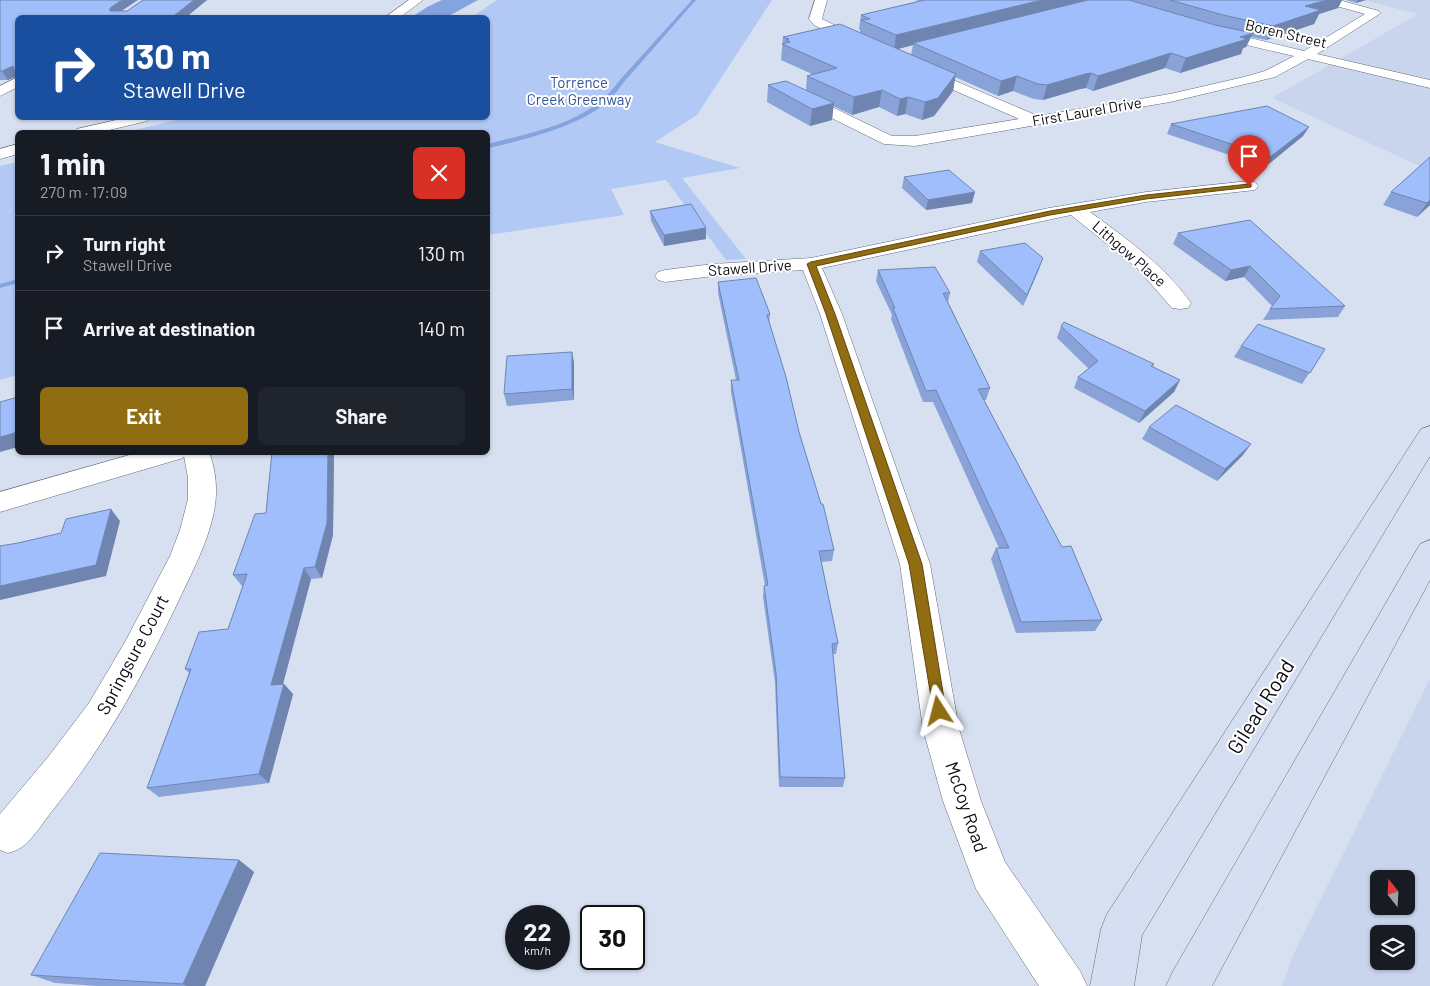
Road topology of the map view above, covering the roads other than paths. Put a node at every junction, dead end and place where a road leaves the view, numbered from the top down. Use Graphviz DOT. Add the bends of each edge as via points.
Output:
graph roads {
  1 [pos="417,0"];
  2 [pos="822,0"];
  3 [pos="1326,0"];
  4 [pos="394,15"];
  5 [pos="1198,29"];
  6 [pos="875,50"];
  7 [pos="1306,55"];
  8 [pos="909,65"];
  9 [pos="15,83"];
  10 [pos="1430,84"];
  11 [pos="0,92"];
  12 [pos="791,93"];
  13 [pos="134,120"];
  14 [pos="1035,120"];
  15 [pos="91,130"];
  16 [pos="1249,186"];
  17 [pos="1075,208"];
  18 [pos="811,264"];
  19 [pos="665,276"];
  20 [pos="1180,303"];
  21 [pos="1430,435"];
  22 [pos="164,455"];
  23 [pos="197,455"];
  24 [pos="0,502"];
  25 [pos="1430,552"];
  26 [pos="8,834"];
  27 [pos="1065,986"];
  28 [pos="1112,986"];
  29 [pos="1188,986"];
  1 -- 4 [label="street"];
  2 -- 6 [label="street" via="816,18 818,22"];
  3 -- 7 [label="street, First Laurel Drive" via="1376,13"];
  5 -- 7 [label="street, Boren Street"];
  7 -- 10 [label="street, Boren Street"];
  7 -- 14 [label="street, First Laurel Drive" via="1270,74 1247,81 1170,98"];
  8 -- 14 [label="street"];
  9 -- 11 [label="street"];
  12 -- 14 [label="street, First Laurel Drive" via="890,141 915,141"];
  13 -- 15 [label="street"];
  16 -- 17 [label="street, Stawell Drive"];
  17 -- 18 [label="street, Stawell Drive"];
  17 -- 20 [label="street, Lithgow Place" via="1136,256 1163,281"];
  18 -- 19 [label="street, Stawell Drive"];
  18 -- 27 [label="street, McCoy Road" via="831,314 915,564 942,729 962,801 990,875"];
  21 -- 28 [label="main road, Gilead Road" via="1122,929"];
  22 -- 24 [label="street"];
  23 -- 26 [label="street, Springsure Court" via="201,504 173,580 136,655 92,729"];
  25 -- 29 [label="main road"];
}
